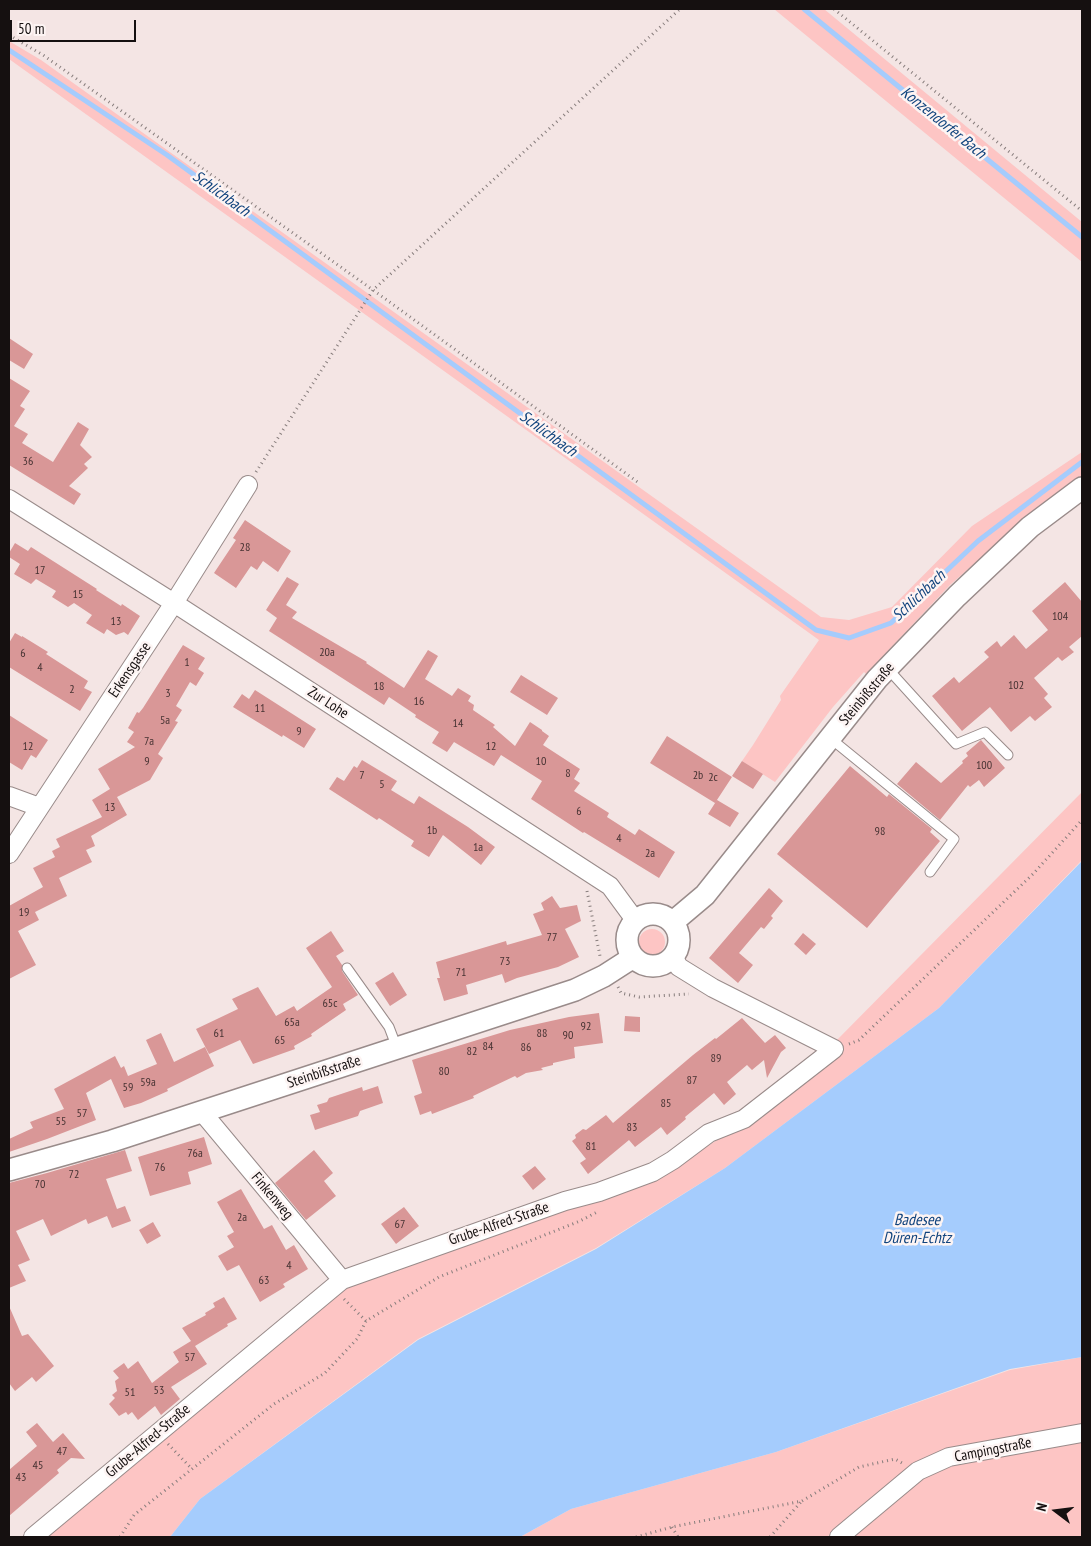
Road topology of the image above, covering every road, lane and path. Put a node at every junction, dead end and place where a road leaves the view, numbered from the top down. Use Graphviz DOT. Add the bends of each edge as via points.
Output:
graph roads {
  1 [pos="680,9"];
  2 [pos="834,9"];
  3 [pos="9,36"];
  4 [pos="1082,211"];
  5 [pos="373,290"];
  6 [pos="638,483"];
  7 [pos="248,485"];
  8 [pos="1082,488"];
  9 [pos="9,499"];
  10 [pos="174,603"];
  11 [pos="888,668"];
  12 [pos="830,738"];
  13 [pos="1008,755"];
  14 [pos="9,796"];
  15 [pos="40,807"];
  16 [pos="1082,820"];
  17 [pos="9,854"];
  18 [pos="582,868"];
  19 [pos="930,872"];
  20 [pos="635,920"];
  21 [pos="673,922"];
  22 [pos="673,957"];
  23 [pos="632,958"];
  24 [pos="347,968"];
  25 [pos="608,974"];
  26 [pos="701,980"];
  27 [pos="397,1048"];
  28 [pos="834,1049"];
  29 [pos="202,1112"];
  30 [pos="9,1170"];
  31 [pos="603,1208"];
  32 [pos="337,1284"];
  33 [pos="366,1321"];
  34 [pos="1082,1432"];
  35 [pos="158,1433"];
  36 [pos="192,1469"];
  37 [pos="918,1471"];
  38 [pos="802,1501"];
  39 [pos="672,1527"];
  40 [pos="33,1537"];
  41 [pos="120,1537"];
  42 [pos="636,1537"];
  43 [pos="678,1537"];
  44 [pos="770,1537"];
  45 [pos="840,1537"];
  1 -- 5 [label="path"];
  2 -- 4 [label="path"];
  3 -- 5 [label="path" via="43,55"];
  5 -- 6 [label="path"];
  5 -- 7 [label="path"];
  7 -- 10 [label="street, Erkensgasse"];
  8 -- 11 [label="street, Steinbißstraße" via="1023,533"];
  9 -- 10 [label="street, Zur Lohe"];
  10 -- 15 [label="street, Erkensgasse"];
  10 -- 18 [label="street, Zur Lohe"];
  11 -- 12 [label="street, Steinbißstraße"];
  11 -- 13 [label="lane" via="956,744 985,732"];
  12 -- 19 [label="lane" via="954,840"];
  12 -- 21 [label="street, Steinbißstraße" via="705,895"];
  14 -- 15 [label="street"];
  15 -- 17 [label="street, Erkensgasse"];
  16 -- 28 [label="path" via="1034,874 859,1040"];
  18 -- 20 [label="street, Zur Lohe" via="610,886"];
  18 -- 25 [label="path"];
  20 -- 21 [label="street" via="654,913"];
  20 -- 23 [label="street" via="626,938"];
  21 -- 22 [label="street" via="680,939"];
  22 -- 23 [label="street" via="653,967"];
  22 -- 26 [label="street" via="679,967"];
  23 -- 25 [label="street, Steinbißstraße"];
  24 -- 27 [label="lane" via="389,1027"];
  25 -- 26 [label="path" via="621,993 639,997 692,994"];
  25 -- 27 [label="street, Steinbißstraße" via="575,990"];
  26 -- 28 [label="street"];
  27 -- 29 [label="street, Steinbißstraße"];
  28 -- 32 [label="street, Grube-Alfred-Straße" via="744,1119 709,1133 654,1172"];
  29 -- 30 [label="street, Steinbißstraße"];
  29 -- 32 [label="street, Finkenweg"];
  31 -- 33 [label="path" via="580,1221 439,1277"];
  32 -- 33 [label="path"];
  32 -- 35 [label="street, Grube-Alfred-Straße"];
  33 -- 36 [label="path" via="357,1340 324,1374 274,1404"];
  34 -- 37 [label="street, Campingstraße" via="949,1457"];
  35 -- 36 [label="path"];
  35 -- 40 [label="street, Grube-Alfred-Straße"];
  36 -- 41 [label="path" via="134,1515"];
  37 -- 38 [label="path" via="895,1459 858,1467"];
  37 -- 45 [label="street, Campingstraße"];
  38 -- 39 [label="path"];
  38 -- 44 [label="path"];
  39 -- 42 [label="path"];
  39 -- 43 [label="path"];
}
